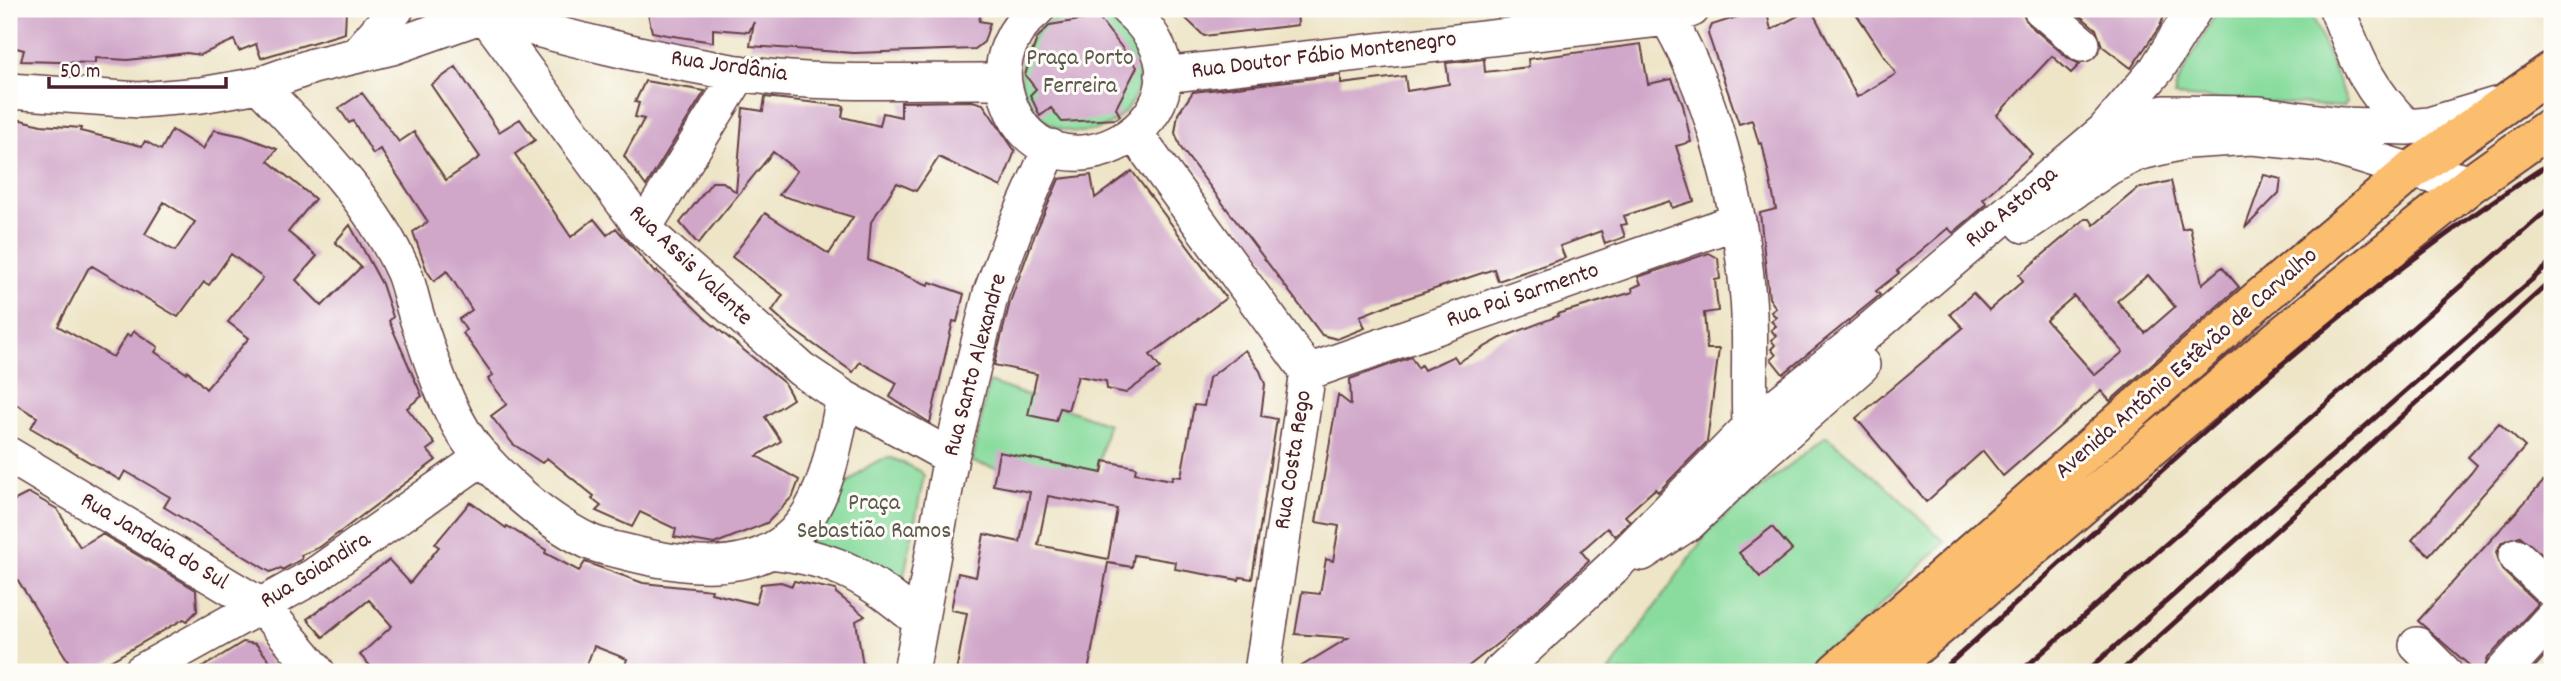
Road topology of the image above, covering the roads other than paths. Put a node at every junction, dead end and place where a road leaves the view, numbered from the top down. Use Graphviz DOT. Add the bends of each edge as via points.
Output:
graph roads {
  1 [pos="361,9"];
  2 [pos="396,9"];
  3 [pos="1035,9"];
  4 [pos="1128,9"];
  5 [pos="2041,9"];
  6 [pos="2194,9"];
  7 [pos="2337,9"];
  8 [pos="479,11"];
  9 [pos="1674,12"];
  10 [pos="2082,44"];
  11 [pos="361,50"];
  12 [pos="2157,69"];
  13 [pos="2552,71"];
  14 [pos="740,74"];
  15 [pos="1163,75"];
  16 [pos="1003,81"];
  17 [pos="259,85"];
  18 [pos="9,91"];
  19 [pos="2513,99"];
  20 [pos="2164,113"];
  21 [pos="2552,126"];
  22 [pos="2407,127"];
  23 [pos="2104,131"];
  24 [pos="1135,134"];
  25 [pos="2188,141"];
  26 [pos="1051,147"];
  27 [pos="2412,171"];
  28 [pos="2472,183"];
  29 [pos="1738,220"];
  30 [pos="643,229"];
  31 [pos="1308,372"];
  32 [pos="844,398"];
  33 [pos="1750,426"];
  34 [pos="9,455"];
  35 [pos="482,457"];
  36 [pos="951,457"];
  37 [pos="1752,462"];
  38 [pos="769,551"];
  39 [pos="2516,556"];
  40 [pos="1614,566"];
  41 [pos="2552,590"];
  42 [pos="263,607"];
  43 [pos="2552,618"];
  44 [pos="920,621"];
  45 [pos="2417,645"];
  46 [pos="141,672"];
  47 [pos="317,672"];
  48 [pos="911,672"];
  49 [pos="1262,672"];
  50 [pos="1500,672"];
  51 [pos="1836,672"];
  52 [pos="1885,672"];
  53 [pos="2444,672"];
  54 [pos="2503,672"];
  1 -- 11 [label="street"];
  2 -- 11 [label="street"];
  3 -- 16 [label="street" via="1016,29 1005,54"];
  4 -- 15 [label="street" via="1146,24 1159,48"];
  5 -- 10 [label="street"];
  6 -- 12 [label="street"];
  7 -- 22 [label="street" via="2374,92"];
  8 -- 11 [label="street" via="425,37"];
  8 -- 14 [label="street, Rua Jordânia" via="605,46"];
  8 -- 30 [label="street, Rua Assis Valente"];
  9 -- 15 [label="street, Rua Doutor Fábio Montenegro"];
  9 -- 29 [label="street" via="1715,129"];
  11 -- 17 [label="street"];
  12 -- 20 [label="street" via="2157,95"];
  12 -- 23 [label="street"];
  13 -- 19 [label="highway, Avenida Antônio Estêvão de Carvalho"];
  14 -- 16 [label="street, Rua Jordânia"];
  14 -- 30 [label="street"];
  15 -- 24 [label="street" via="1150,117"];
  16 -- 26 [label="street" via="1017,121"];
  17 -- 18 [label="street" via="139,100"];
  17 -- 35 [label="street" via="339,171 383,236 404,273 460,427"];
  19 -- 22 [label="street, Rua Astorga"];
  19 -- 27 [label="highway, Avenida Antônio Estêvão de Carvalho"];
  20 -- 22 [label="street, Rua Astorga" via="2259,114 2341,125"];
  20 -- 23 [label="street, Rua Astorga"];
  20 -- 25 [label="street"];
  21 -- 28 [label="highway, Avenida Antônio Estêvão de Carvalho"];
  23 -- 33 [label="street, Rua Astorga"];
  24 -- 26 [label="street" via="1095,153"];
  24 -- 31 [label="street, Rua Costa Rego"];
  25 -- 27 [label="street, Rua Astorga" via="2252,137 2323,144"];
  25 -- 37 [label="street, Rua Astorga" via="2137,153 2109,167 2008,236"];
  26 -- 36 [label="street, Rua Santo Alexandre" via="991,293"];
  27 -- 28 [label="street, Rua Astorga"];
  27 -- 51 [label="highway, Avenida Antônio Estêvão de Carvalho" via="2251,306"];
  28 -- 52 [label="highway, Avenida Antônio Estêvão de Carvalho" via="2288,331"];
  29 -- 31 [label="street, Rua Pai Sarmento"];
  29 -- 33 [label="street" via="1748,298"];
  30 -- 32 [label="street, Rua Assis Valente" via="801,369"];
  31 -- 49 [label="street, Rua Costa Rego"];
  32 -- 36 [label="street, Rua Assis Valente"];
  32 -- 38 [label="street" via="816,504 802,526"];
  33 -- 37 [label="street"];
  33 -- 40 [label="street, Rua Astorga"];
  34 -- 42 [label="street, Rua Jandaia do Sul"];
  35 -- 38 [label="street" via="548,517 592,542 644,556 716,565"];
  35 -- 42 [label="street, Rua Goiandira"];
  36 -- 44 [label="street, Rua Santo Alexandre"];
  37 -- 40 [label="street, Rua Astorga" via="1690,522"];
  38 -- 44 [label="street" via="831,561 860,576"];
  39 -- 41 [label="street"];
  40 -- 50 [label="street, Rua Astorga"];
  42 -- 46 [label="street, Rua Goiandira"];
  42 -- 47 [label="street, Rua Jandaia do Sul"];
  43 -- 54 [label="street"];
  44 -- 48 [label="street, Rua Santo Alexandre"];
  45 -- 53 [label="street"];
}
